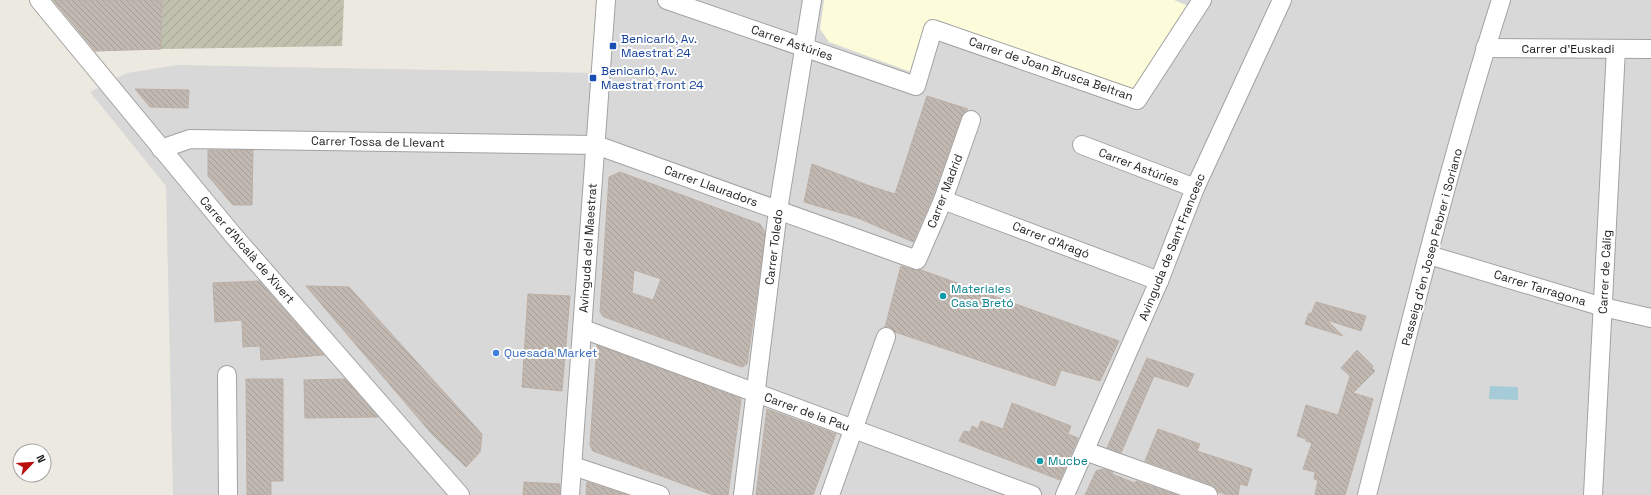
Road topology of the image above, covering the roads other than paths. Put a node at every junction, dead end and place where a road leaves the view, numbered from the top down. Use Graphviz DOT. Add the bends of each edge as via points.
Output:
graph roads {
  1 [pos="39,0"];
  2 [pos="606,0"];
  3 [pos="667,0"];
  4 [pos="812,0"];
  5 [pos="1202,0"];
  6 [pos="1282,0"];
  7 [pos="1501,0"];
  8 [pos="700,6"];
  9 [pos="805,48"];
  10 [pos="1485,48"];
  11 [pos="1616,49"];
  12 [pos="1651,49"];
  13 [pos="916,86"];
  14 [pos="971,120"];
  15 [pos="596,145"];
  16 [pos="1082,145"];
  17 [pos="161,149"];
  18 [pos="1195,188"];
  19 [pos="943,200"];
  20 [pos="778,210"];
  21 [pos="1429,254"];
  22 [pos="917,260"];
  23 [pos="1159,281"];
  24 [pos="1603,307"];
  25 [pos="1651,318"];
  26 [pos="583,329"];
  27 [pos="886,337"];
  28 [pos="227,375"];
  29 [pos="756,392"];
  30 [pos="854,429"];
  31 [pos="1085,451"];
  32 [pos="573,466"];
  33 [pos="228,495"];
  34 [pos="460,495"];
  35 [pos="570,495"];
  36 [pos="660,495"];
  37 [pos="743,495"];
  38 [pos="830,495"];
  39 [pos="1032,495"];
  40 [pos="1065,495"];
  41 [pos="1208,495"];
  42 [pos="1367,495"];
  43 [pos="1593,495"];
  1 -- 17 [label="street, Carrer d'Alcalà de Xivert"];
  2 -- 15 [label="street, Avinguda del Maestrat"];
  3 -- 8 [label="street, Carrer Astúries"];
  4 -- 9 [label="street, Carrer Toledo"];
  5 -- 13 [label="street, Carrer de Joan Brusca Beltran" via="1137,100 933,29"];
  6 -- 18 [label="street, Avinguda de Sant Francesc"];
  7 -- 10 [label="street, Passeig d'en Josep Febrer i Soriano"];
  8 -- 9 [label="street, Carrer Astúries"];
  9 -- 13 [label="street, Carrer Astúries"];
  9 -- 20 [label="street, Carrer Toledo"];
  10 -- 11 [label="street, Carrer d'Euskadi"];
  10 -- 21 [label="street, Passeig d'en Josep Febrer i Soriano"];
  11 -- 12 [label="street, Carrer d'Euskadi"];
  11 -- 24 [label="street, Carrer de Càlig"];
  14 -- 19 [label="street, Carrer Madrid"];
  15 -- 17 [label="street, Carrer Tossa de Llevant" via="190,139"];
  15 -- 20 [label="street, Carrer Llauradors"];
  15 -- 26 [label="street, Avinguda del Maestrat"];
  16 -- 18 [label="street, Carrer Astúries"];
  17 -- 34 [label="street, Carrer d'Alcalà de Xivert" via="232,235"];
  18 -- 23 [label="street, Avinguda de Sant Francesc"];
  19 -- 22 [label="street, Carrer Madrid"];
  19 -- 23 [label="street, Carrer d'Aragó"];
  20 -- 22 [label="street, Carrer Llauradors"];
  20 -- 29 [label="street, Carrer Toledo"];
  21 -- 24 [label="street, Carrer Tarragona"];
  21 -- 42 [label="street, Passeig d'en Josep Febrer i Soriano"];
  23 -- 31 [label="street, Avinguda de Sant Francesc"];
  24 -- 25 [label="street, Carrer Tarragona"];
  24 -- 43 [label="street, Carrer de Càlig"];
  26 -- 29 [label="street, Carrer de la Pau"];
  26 -- 32 [label="street, Avinguda del Maestrat"];
  27 -- 30 [label="street"];
  28 -- 33 [label="street"];
  29 -- 30 [label="street, Carrer de la Pau"];
  29 -- 37 [label="street, Carrer Toledo"];
  30 -- 38 [label="street"];
  30 -- 39 [label="street, Carrer de la Pau"];
  31 -- 40 [label="street, Avinguda de Sant Francesc"];
  31 -- 41 [label="street"];
  32 -- 35 [label="street, Avinguda del Maestrat"];
  32 -- 36 [label="street"];
}
